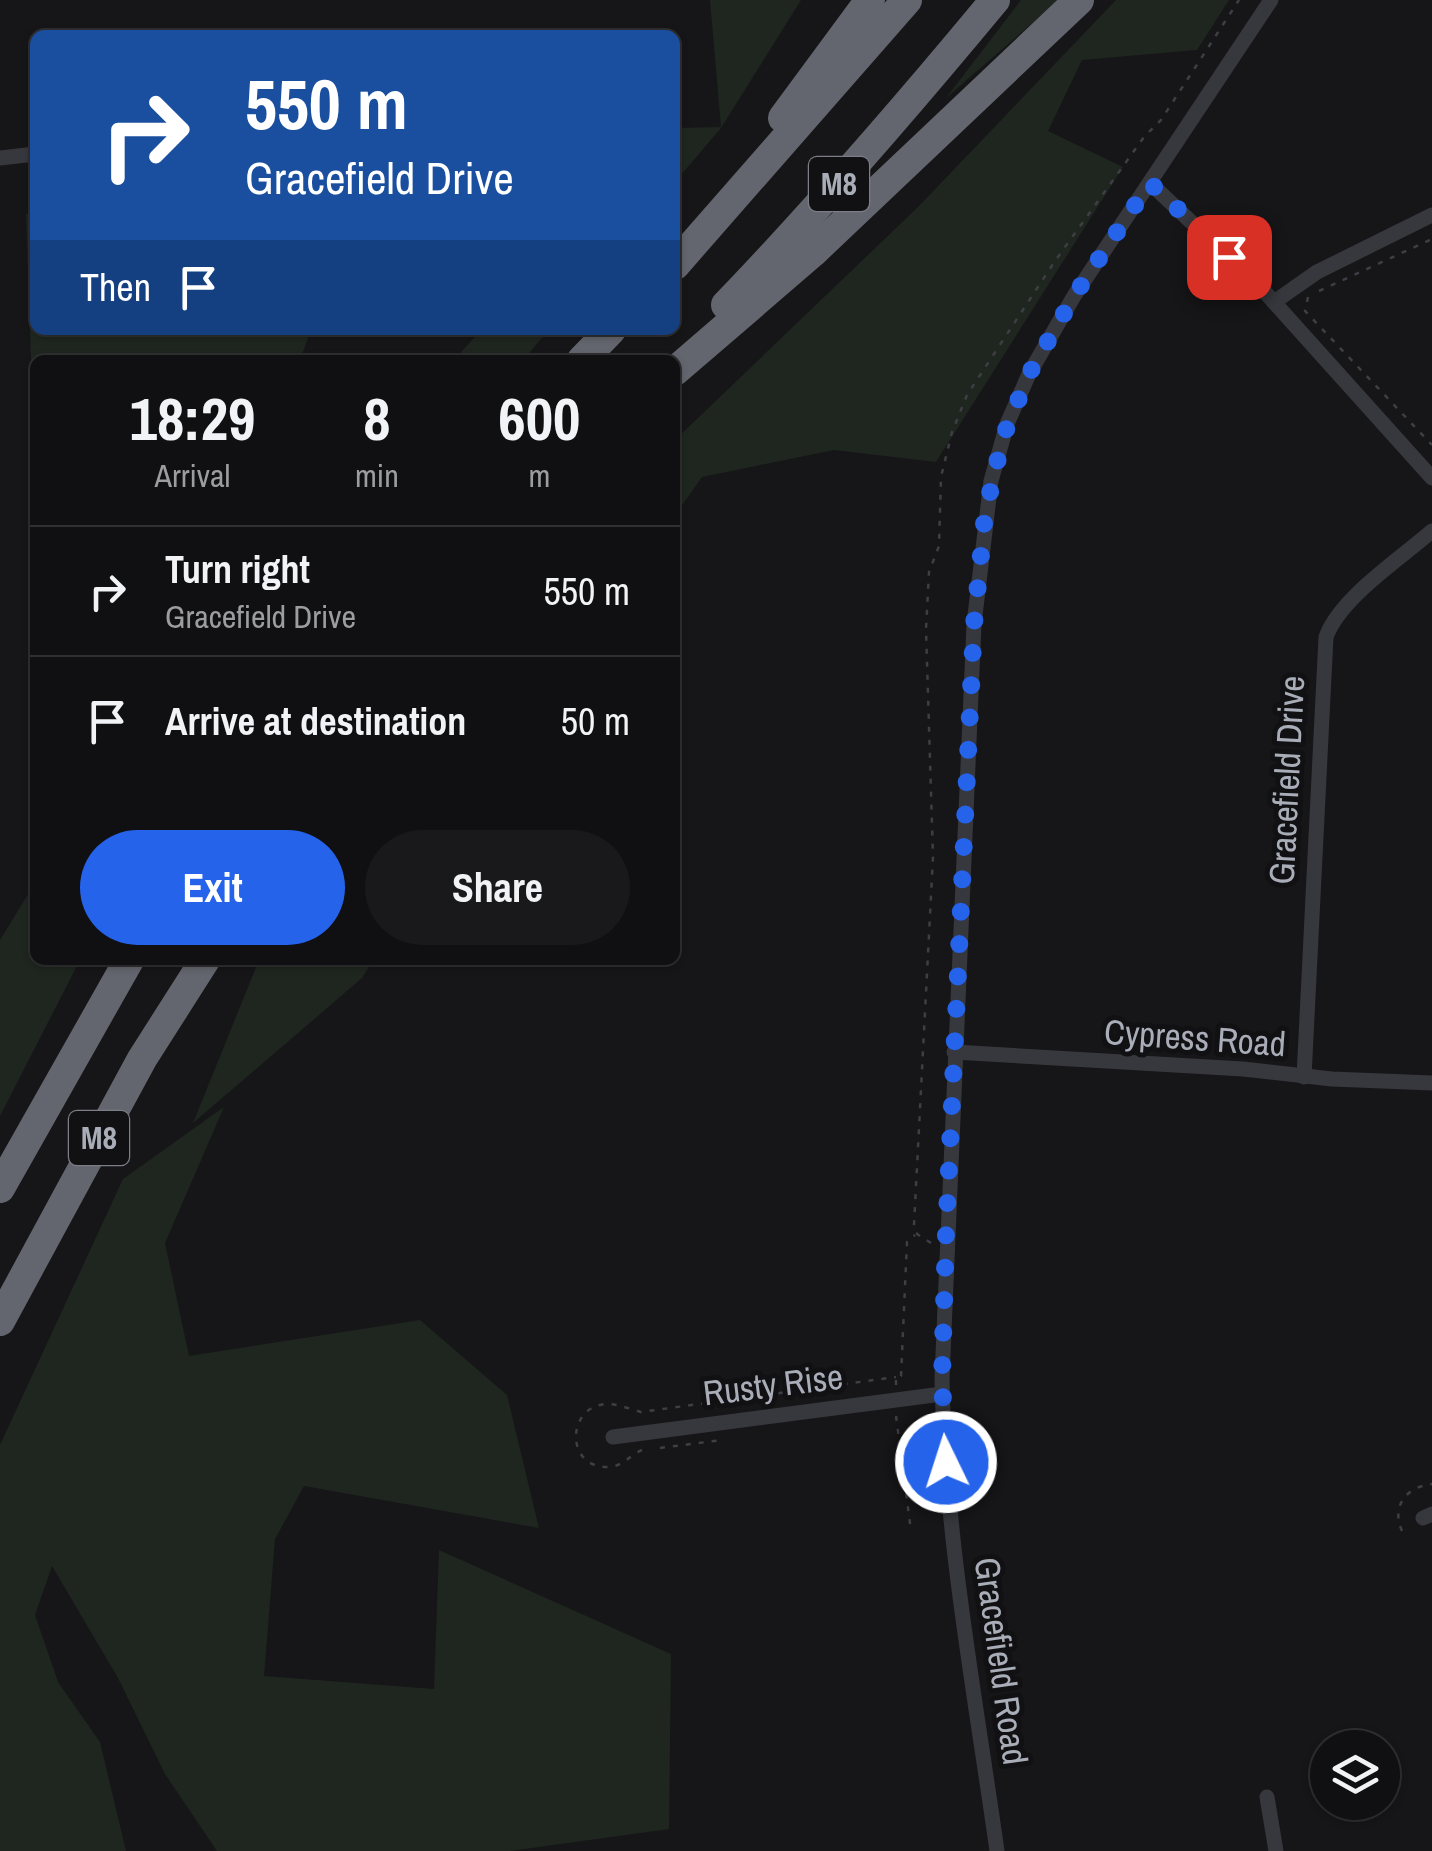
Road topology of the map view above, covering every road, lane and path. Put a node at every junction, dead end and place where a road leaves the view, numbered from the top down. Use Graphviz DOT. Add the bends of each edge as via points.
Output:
graph roads {
  1 [pos="870,0"];
  2 [pos="908,0"];
  3 [pos="995,0"];
  4 [pos="1079,0"];
  5 [pos="1271,0"];
  6 [pos="30,155"];
  7 [pos="0,158"];
  8 [pos="1150,183"];
  9 [pos="1432,215"];
  10 [pos="1432,239"];
  11 [pos="680,260"];
  12 [pos="680,261"];
  13 [pos="1274,302"];
  14 [pos="605,335"];
  15 [pos="587,355"];
  16 [pos="678,355"];
  17 [pos="680,368"];
  18 [pos="1432,445"];
  19 [pos="1432,478"];
  20 [pos="1432,531"];
  21 [pos="125,965"];
  22 [pos="203,965"];
  23 [pos="954,1052"];
  24 [pos="1304,1077"];
  25 [pos="1432,1083"];
  26 [pos="0,1188"];
  27 [pos="916,1234"];
  28 [pos="0,1321"];
  29 [pos="942,1394"];
  30 [pos="895,1400"];
  31 [pos="612,1437"];
  32 [pos="1432,1484"];
  33 [pos="911,1530"];
  34 [pos="1402,1531"];
  35 [pos="1267,1797"];
  36 [pos="997,1851"];
  37 [pos="1276,1851"];
  1 -- 11 [label="highway"];
  2 -- 12 [label="highway, M8"];
  3 -- 16 [label="highway, M8" via="798,230"];
  4 -- 17 [label="highway" via="812,254"];
  5 -- 8 [label="street, Gracefield Road"];
  6 -- 7 [label="street"];
  8 -- 13 [label="street"];
  8 -- 23 [label="street, Gracefield Road" via="1029,374 991,481 974,624"];
  9 -- 13 [label="street" via="1317,272"];
  10 -- 18 [label="path" via="1308,296 1306,312"];
  13 -- 19 [label="street"];
  14 -- 15 [label="highway"];
  20 -- 24 [label="street, Gracefield Drive" via="1350,602 1326,637"];
  21 -- 26 [label="highway, M8"];
  22 -- 28 [label="highway, M8" via="142,1060"];
  23 -- 24 [label="street, Cypress Road"];
  23 -- 29 [label="street, Gracefield Road"];
  24 -- 25 [label="street, Cypress Road"];
  27 -- 30 [label="path" via="907,1242"];
  29 -- 30 [label="street, Rusty Rise"];
  29 -- 36 [label="street, Gracefield Road" via="948,1492"];
  30 -- 31 [label="street, Rusty Rise"];
  30 -- 33 [label="path"];
  32 -- 34 [label="path" via="1402,1499"];
  35 -- 37 [label="street"];
}
